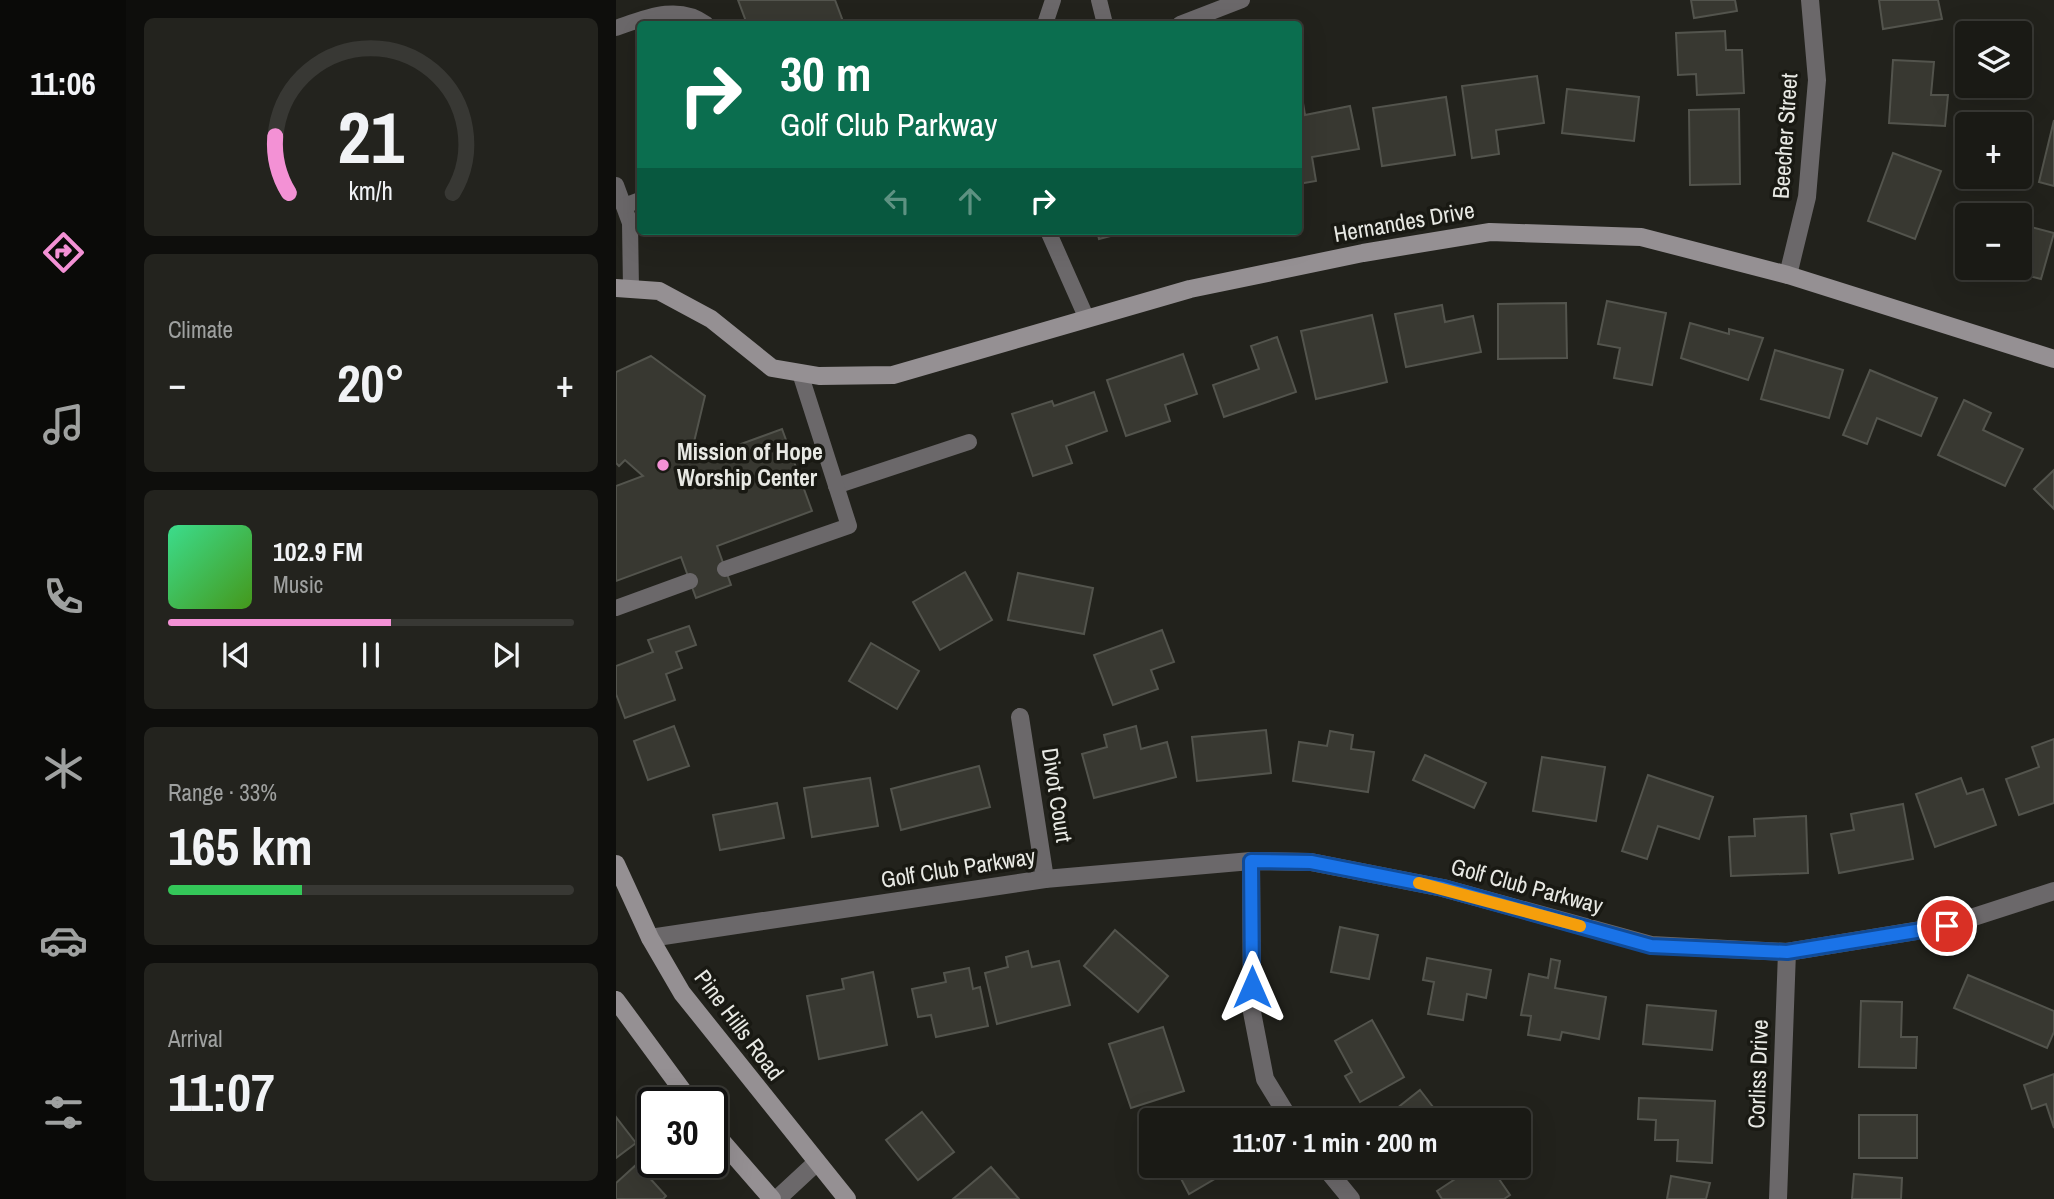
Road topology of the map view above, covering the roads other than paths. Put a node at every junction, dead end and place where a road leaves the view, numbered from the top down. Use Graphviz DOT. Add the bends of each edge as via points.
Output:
graph roads {
  1 [pos="1053,0"];
  2 [pos="1099,0"];
  3 [pos="1242,0"];
  4 [pos="1810,0"];
  5 [pos="637,21"];
  6 [pos="637,21"];
  7 [pos="698,21"];
  8 [pos="1046,21"];
  9 [pos="1104,21"];
  10 [pos="1188,21"];
  11 [pos="616,28"];
  12 [pos="616,186"];
  13 [pos="637,201"];
  14 [pos="624,206"];
  15 [pos="1050,235"];
  16 [pos="1788,275"];
  17 [pos="623,288"];
  18 [pos="1087,319"];
  19 [pos="2054,359"];
  20 [pos="800,373"];
  21 [pos="969,442"];
  22 [pos="836,486"];
  23 [pos="725,569"];
  24 [pos="690,581"];
  25 [pos="616,608"];
  26 [pos="1020,718"];
  27 [pos="1251,861"];
  28 [pos="616,864"];
  29 [pos="1045,879"];
  30 [pos="2054,891"];
  31 [pos="650,938"];
  32 [pos="1787,952"];
  33 [pos="616,1000"];
  34 [pos="680,1087"];
  35 [pos="1283,1108"];
  36 [pos="728,1148"];
  37 [pos="817,1162"];
  38 [pos="1334,1178"];
  39 [pos="775,1199"];
  40 [pos="847,1199"];
  41 [pos="1351,1199"];
  42 [pos="1778,1199"];
  1 -- 8 [label="lane"];
  2 -- 9 [label="lane"];
  3 -- 10 [label="lane"];
  4 -- 16 [label="street, Beecher Street" via="1817,80 1807,197"];
  5 -- 11 [label="lane"];
  6 -- 7 [label="lane" via="677,13"];
  12 -- 14 [label="lane"];
  13 -- 14 [label="lane"];
  14 -- 17 [label="lane" via="630,223"];
  15 -- 18 [label="lane"];
  16 -- 18 [label="street, Hernandes Drive" via="1641,237 1490,232 1191,289"];
  16 -- 19 [label="street, Hernandes Drive"];
  17 -- 20 [label="street, Hernandes Drive" via="659,291 711,319 772,368"];
  18 -- 20 [label="street, Hernandes Drive" via="893,375"];
  20 -- 22 [label="lane"];
  21 -- 22 [label="lane"];
  22 -- 23 [label="lane" via="849,526"];
  24 -- 25 [label="lane"];
  26 -- 29 [label="street, Divot Court"];
  27 -- 29 [label="street, Golf Club Parkway"];
  27 -- 32 [label="street, Golf Club Parkway" via="1311,862 1443,888 1651,946"];
  27 -- 35 [label="street" via="1252,1012 1265,1079"];
  28 -- 31 [label="street, Pine Hills Road"];
  29 -- 31 [label="street, Golf Club Parkway"];
  30 -- 32 [label="street, Golf Club Parkway" via="1947,926"];
  31 -- 37 [label="street, Pine Hills Road" via="682,993"];
  32 -- 42 [label="street, Corliss Drive"];
  33 -- 34 [label="street"];
  36 -- 39 [label="street"];
  37 -- 39 [label="street"];
  37 -- 40 [label="street, Pine Hills Road"];
  38 -- 41 [label="street"];
}
